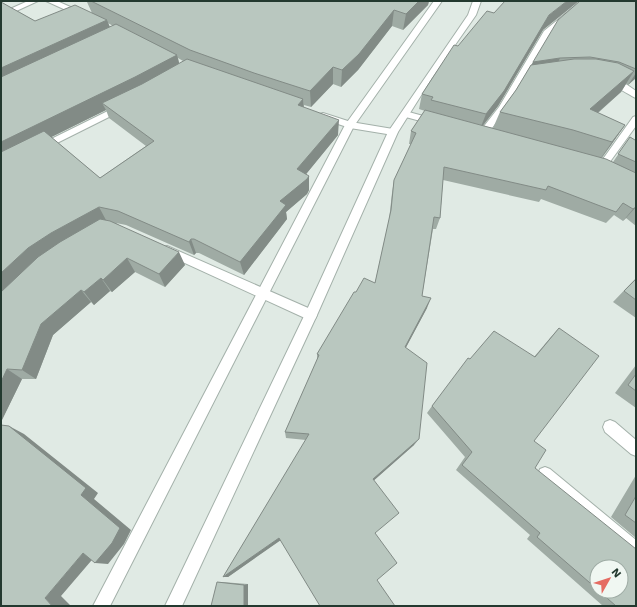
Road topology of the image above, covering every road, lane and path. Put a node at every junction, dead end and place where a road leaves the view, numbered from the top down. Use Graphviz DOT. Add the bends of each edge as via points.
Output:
graph roads {
  1 [pos="34,1"];
  2 [pos="50,1"];
  3 [pos="76,1"];
  4 [pos="438,1"];
  5 [pos="477,1"];
  6 [pos="585,1"];
  7 [pos="67,7"];
  8 [pos="1,16"];
  9 [pos="88,17"];
  10 [pos="605,78"];
  11 [pos="533,80"];
  12 [pos="518,82"];
  13 [pos="636,95"];
  14 [pos="132,102"];
  15 [pos="312,113"];
  16 [pos="405,114"];
  17 [pos="636,119"];
  18 [pos="350,125"];
  19 [pos="448,125"];
  20 [pos="393,132"];
  21 [pos="483,134"];
  22 [pos="34,151"];
  23 [pos="602,168"];
  24 [pos="156,245"];
  25 [pos="264,292"];
  26 [pos="311,315"];
  27 [pos="610,426"];
  28 [pos="636,449"];
  29 [pos="545,474"];
  30 [pos="636,550"];
  31 [pos="100,606"];
  32 [pos="173,606"];
  1 -- 8 [label="street"];
  2 -- 7 [label="street"];
  3 -- 7 [label="street"];
  4 -- 18 [label="street"];
  5 -- 16 [label="street" via="472,15"];
  6 -- 12 [label="street" via="547,33"];
  7 -- 9 [label="street"];
  10 -- 13 [label="street"];
  11 -- 12 [label="street"];
  12 -- 21 [label="street" via="503,108"];
  14 -- 22 [label="street"];
  15 -- 18 [label="street"];
  16 -- 19 [label="street"];
  16 -- 20 [label="street"];
  17 -- 23 [label="street"];
  18 -- 20 [label="street"];
  18 -- 25 [label="street"];
  20 -- 26 [label="street"];
  24 -- 25 [label="street"];
  25 -- 26 [label="street"];
  25 -- 31 [label="street"];
  26 -- 32 [label="street"];
  27 -- 28 [label="street"];
  29 -- 30 [label="street"];
}
